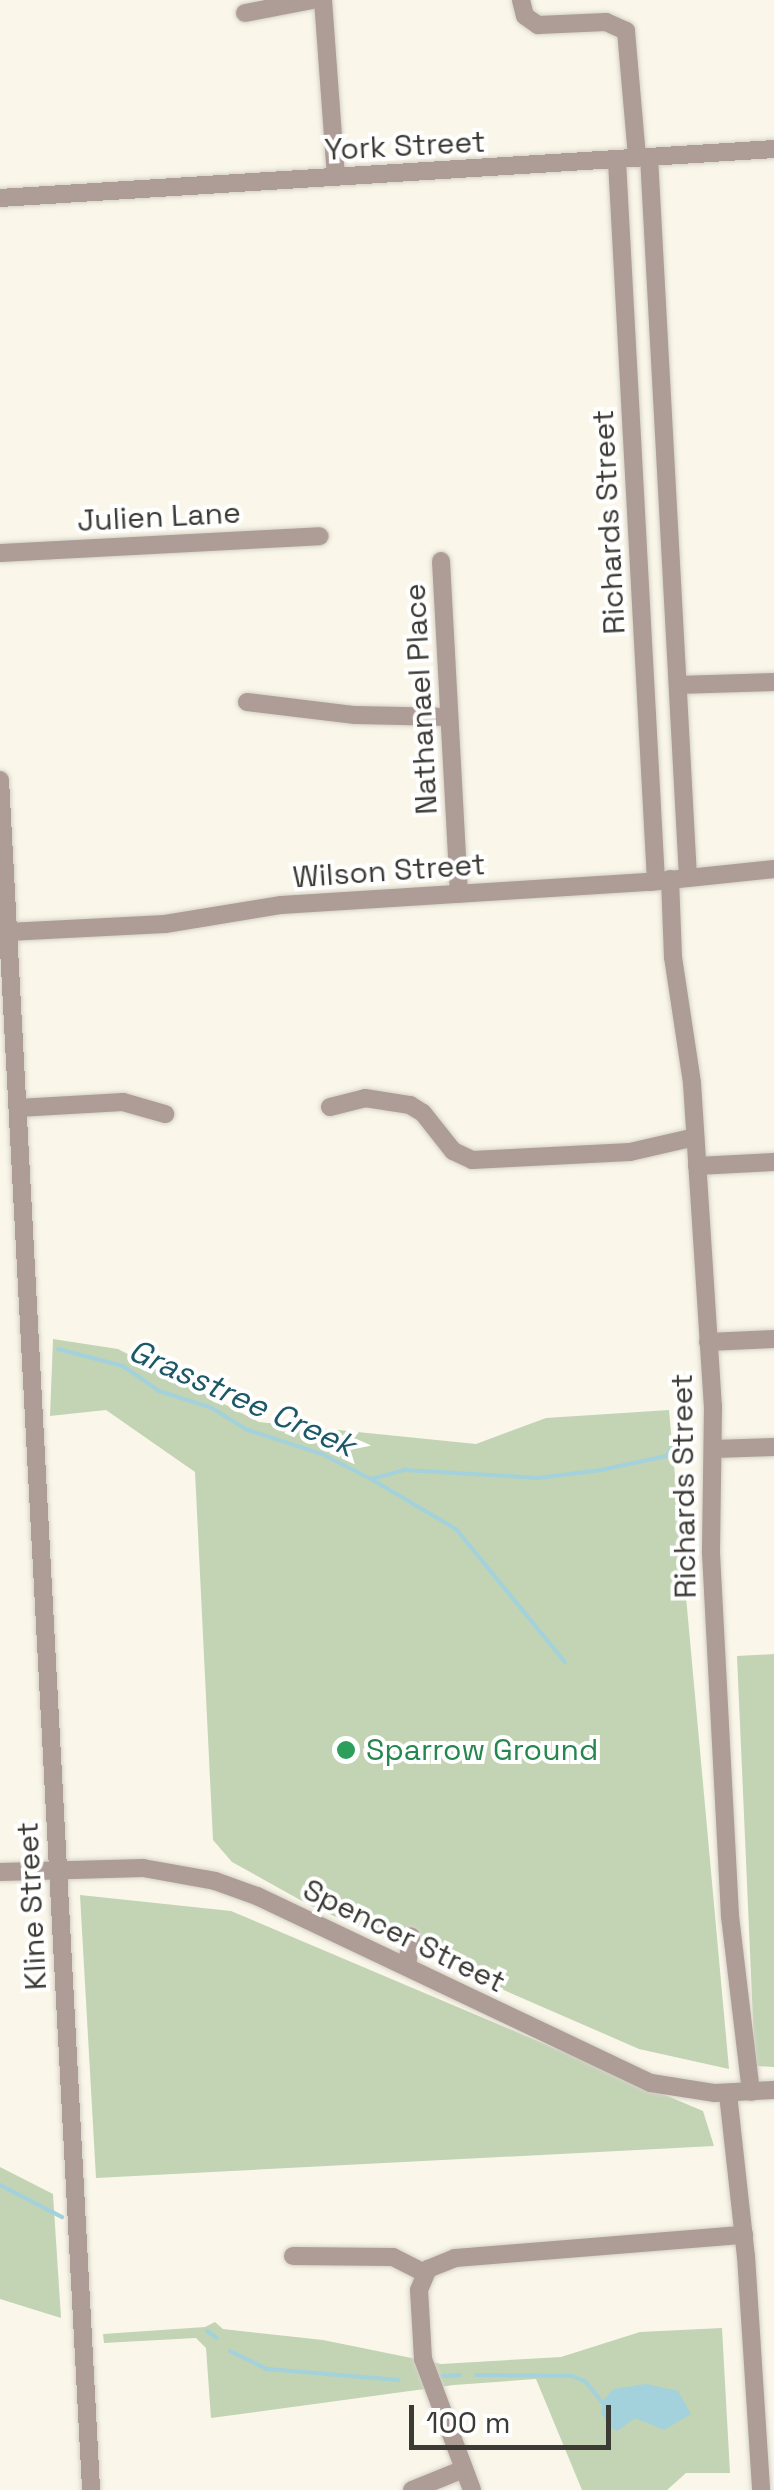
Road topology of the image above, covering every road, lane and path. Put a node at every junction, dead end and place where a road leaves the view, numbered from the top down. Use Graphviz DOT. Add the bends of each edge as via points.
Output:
graph roads {
  1 [pos="312,0"];
  2 [pos="323,0"];
  3 [pos="521,0"];
  4 [pos="245,13"];
  5 [pos="774,149"];
  6 [pos="643,157"];
  7 [pos="617,160"];
  8 [pos="332,178"];
  9 [pos="0,187"];
  10 [pos="39,192"];
  11 [pos="0,198"];
  12 [pos="320,536"];
  13 [pos="0,553"];
  14 [pos="441,561"];
  15 [pos="774,682"];
  16 [pos="678,685"];
  17 [pos="247,702"];
  18 [pos="449,717"];
  19 [pos="0,780"];
  20 [pos="774,869"];
  21 [pos="671,879"];
  22 [pos="459,894"];
  23 [pos="6,933"];
  24 [pos="330,1107"];
  25 [pos="18,1108"];
  26 [pos="165,1114"];
  27 [pos="695,1137"];
  28 [pos="774,1162"];
  29 [pos="697,1166"];
  30 [pos="774,1339"];
  31 [pos="708,1342"];
  32 [pos="774,1447"];
  33 [pos="714,1449"];
  34 [pos="58,1869"];
  35 [pos="0,1872"];
  36 [pos="411,1936"];
  37 [pos="407,1966"];
  38 [pos="774,2090"];
  39 [pos="751,2092"];
  40 [pos="728,2094"];
  41 [pos="744,2235"];
  42 [pos="293,2256"];
  43 [pos="424,2273"];
  44 [pos="464,2469"];
  45 [pos="91,2490"];
  46 [pos="412,2490"];
  47 [pos="472,2490"];
  48 [pos="761,2490"];
  1 -- 4 [label="street"];
  2 -- 8 [label="street"];
  3 -- 6 [label="street, Richards Street" via="525,16 538,25 619,25 630,42"];
  5 -- 6 [label="street, York Street"];
  6 -- 7 [label="street, York Street"];
  6 -- 16 [label="street, Richards Street"];
  7 -- 8 [label="street, York Street"];
  7 -- 21 [label="street, Richards Street"];
  8 -- 10 [label="street, York Street"];
  9 -- 10 [label="street, York Street"];
  10 -- 11 [label="street, York Street"];
  12 -- 13 [label="street, Julien Lane"];
  14 -- 18 [label="street, Nathanael Place"];
  15 -- 16 [label="street"];
  16 -- 21 [label="street, Richards Street"];
  17 -- 18 [label="street"];
  18 -- 22 [label="street, Nathanael Place"];
  19 -- 23 [label="street, Kline Street"];
  20 -- 21 [label="street, Wilson Street"];
  21 -- 22 [label="street, Wilson Street"];
  21 -- 27 [label="street, Richards Street" via="672,958 689,1046"];
  22 -- 23 [label="street, Wilson Street"];
  23 -- 25 [label="street, Kline Street"];
  24 -- 27 [label="street" via="365,1098 410,1105 453,1151 472,1160 630,1152"];
  25 -- 26 [label="street" via="124,1102"];
  25 -- 34 [label="street, Kline Street"];
  27 -- 29 [label="street, Richards Street"];
  28 -- 29 [label="street"];
  29 -- 31 [label="street, Richards Street"];
  30 -- 31 [label="street"];
  31 -- 33 [label="street, Richards Street"];
  32 -- 33 [label="street"];
  33 -- 39 [label="street, Richards Street" via="710,1553 726,1848"];
  34 -- 35 [label="street, Spencer Street"];
  34 -- 37 [label="street, Spencer Street" via="143,1868 215,1881"];
  34 -- 45 [label="street, Kline Street"];
  36 -- 37 [label="street"];
  37 -- 40 [label="street, Spencer Street" via="638,2078 676,2090"];
  38 -- 39 [label="street, Spencer Street"];
  39 -- 40 [label="street, Spencer Street"];
  40 -- 41 [label="street"];
  41 -- 43 [label="street" via="455,2258"];
  41 -- 48 [label="street"];
  42 -- 43 [label="street" via="393,2257"];
  43 -- 44 [label="street" via="418,2295 422,2359"];
  44 -- 46 [label="street"];
  44 -- 47 [label="street"];
}
